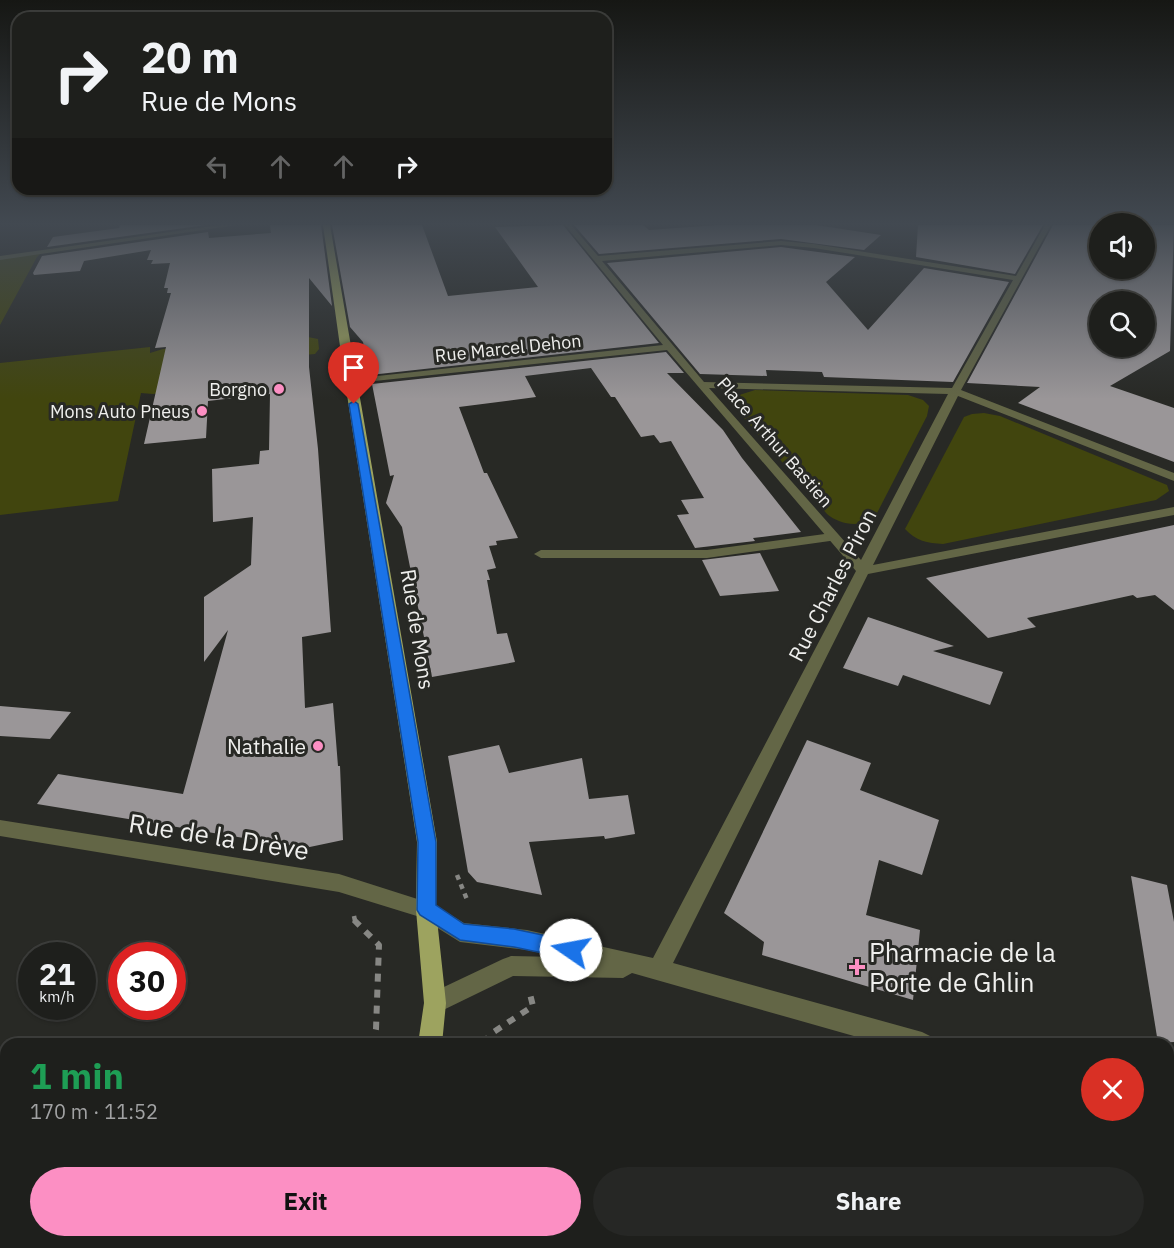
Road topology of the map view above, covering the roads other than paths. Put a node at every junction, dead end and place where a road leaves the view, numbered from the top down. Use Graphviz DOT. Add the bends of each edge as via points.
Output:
graph roads {
  1 [pos="335,283"];
  2 [pos="616,283"];
  3 [pos="1013,283"];
  4 [pos="669,347"];
  5 [pos="350,382"];
  6 [pos="701,385"];
  7 [pos="955,391"];
  8 [pos="1174,477"];
  9 [pos="1174,511"];
  10 [pos="832,537"];
  11 [pos="541,554"];
  12 [pos="863,571"];
  13 [pos="0,828"];
  14 [pos="426,910"];
  15 [pos="659,969"];
  16 [pos="435,1003"];
  17 [pos="431,1038"];
  18 [pos="901,1038"];
  1 -- 5 [label="main road, Rue de Mons"];
  2 -- 4 [label="street"];
  3 -- 7 [label="street, Rue Charles Piron"];
  4 -- 5 [label="street, Rue Marcel Dehon"];
  4 -- 6 [label="street"];
  5 -- 14 [label="main road, Rue de Mons" via="427,842"];
  6 -- 7 [label="street, Place Arthur Bastien"];
  6 -- 10 [label="street, Place Arthur Bastien"];
  7 -- 8 [label="street, Place Arthur Bastien"];
  7 -- 12 [label="street, Rue Charles Piron"];
  9 -- 12 [label="street"];
  10 -- 11 [label="street" via="706,554"];
  10 -- 12 [label="street, Place Arthur Bastien"];
  12 -- 15 [label="street, Rue Charles Piron"];
  13 -- 14 [label="street, Rue de la Drève" via="321,880"];
  14 -- 15 [label="street, Rue de la Drève" via="460,932 527,940"];
  14 -- 16 [label="main road, Rue de Mons"];
  15 -- 16 [label="street" via="511,966"];
  15 -- 18 [label="street"];
  16 -- 17 [label="main road, Rue de Mons"];
}
